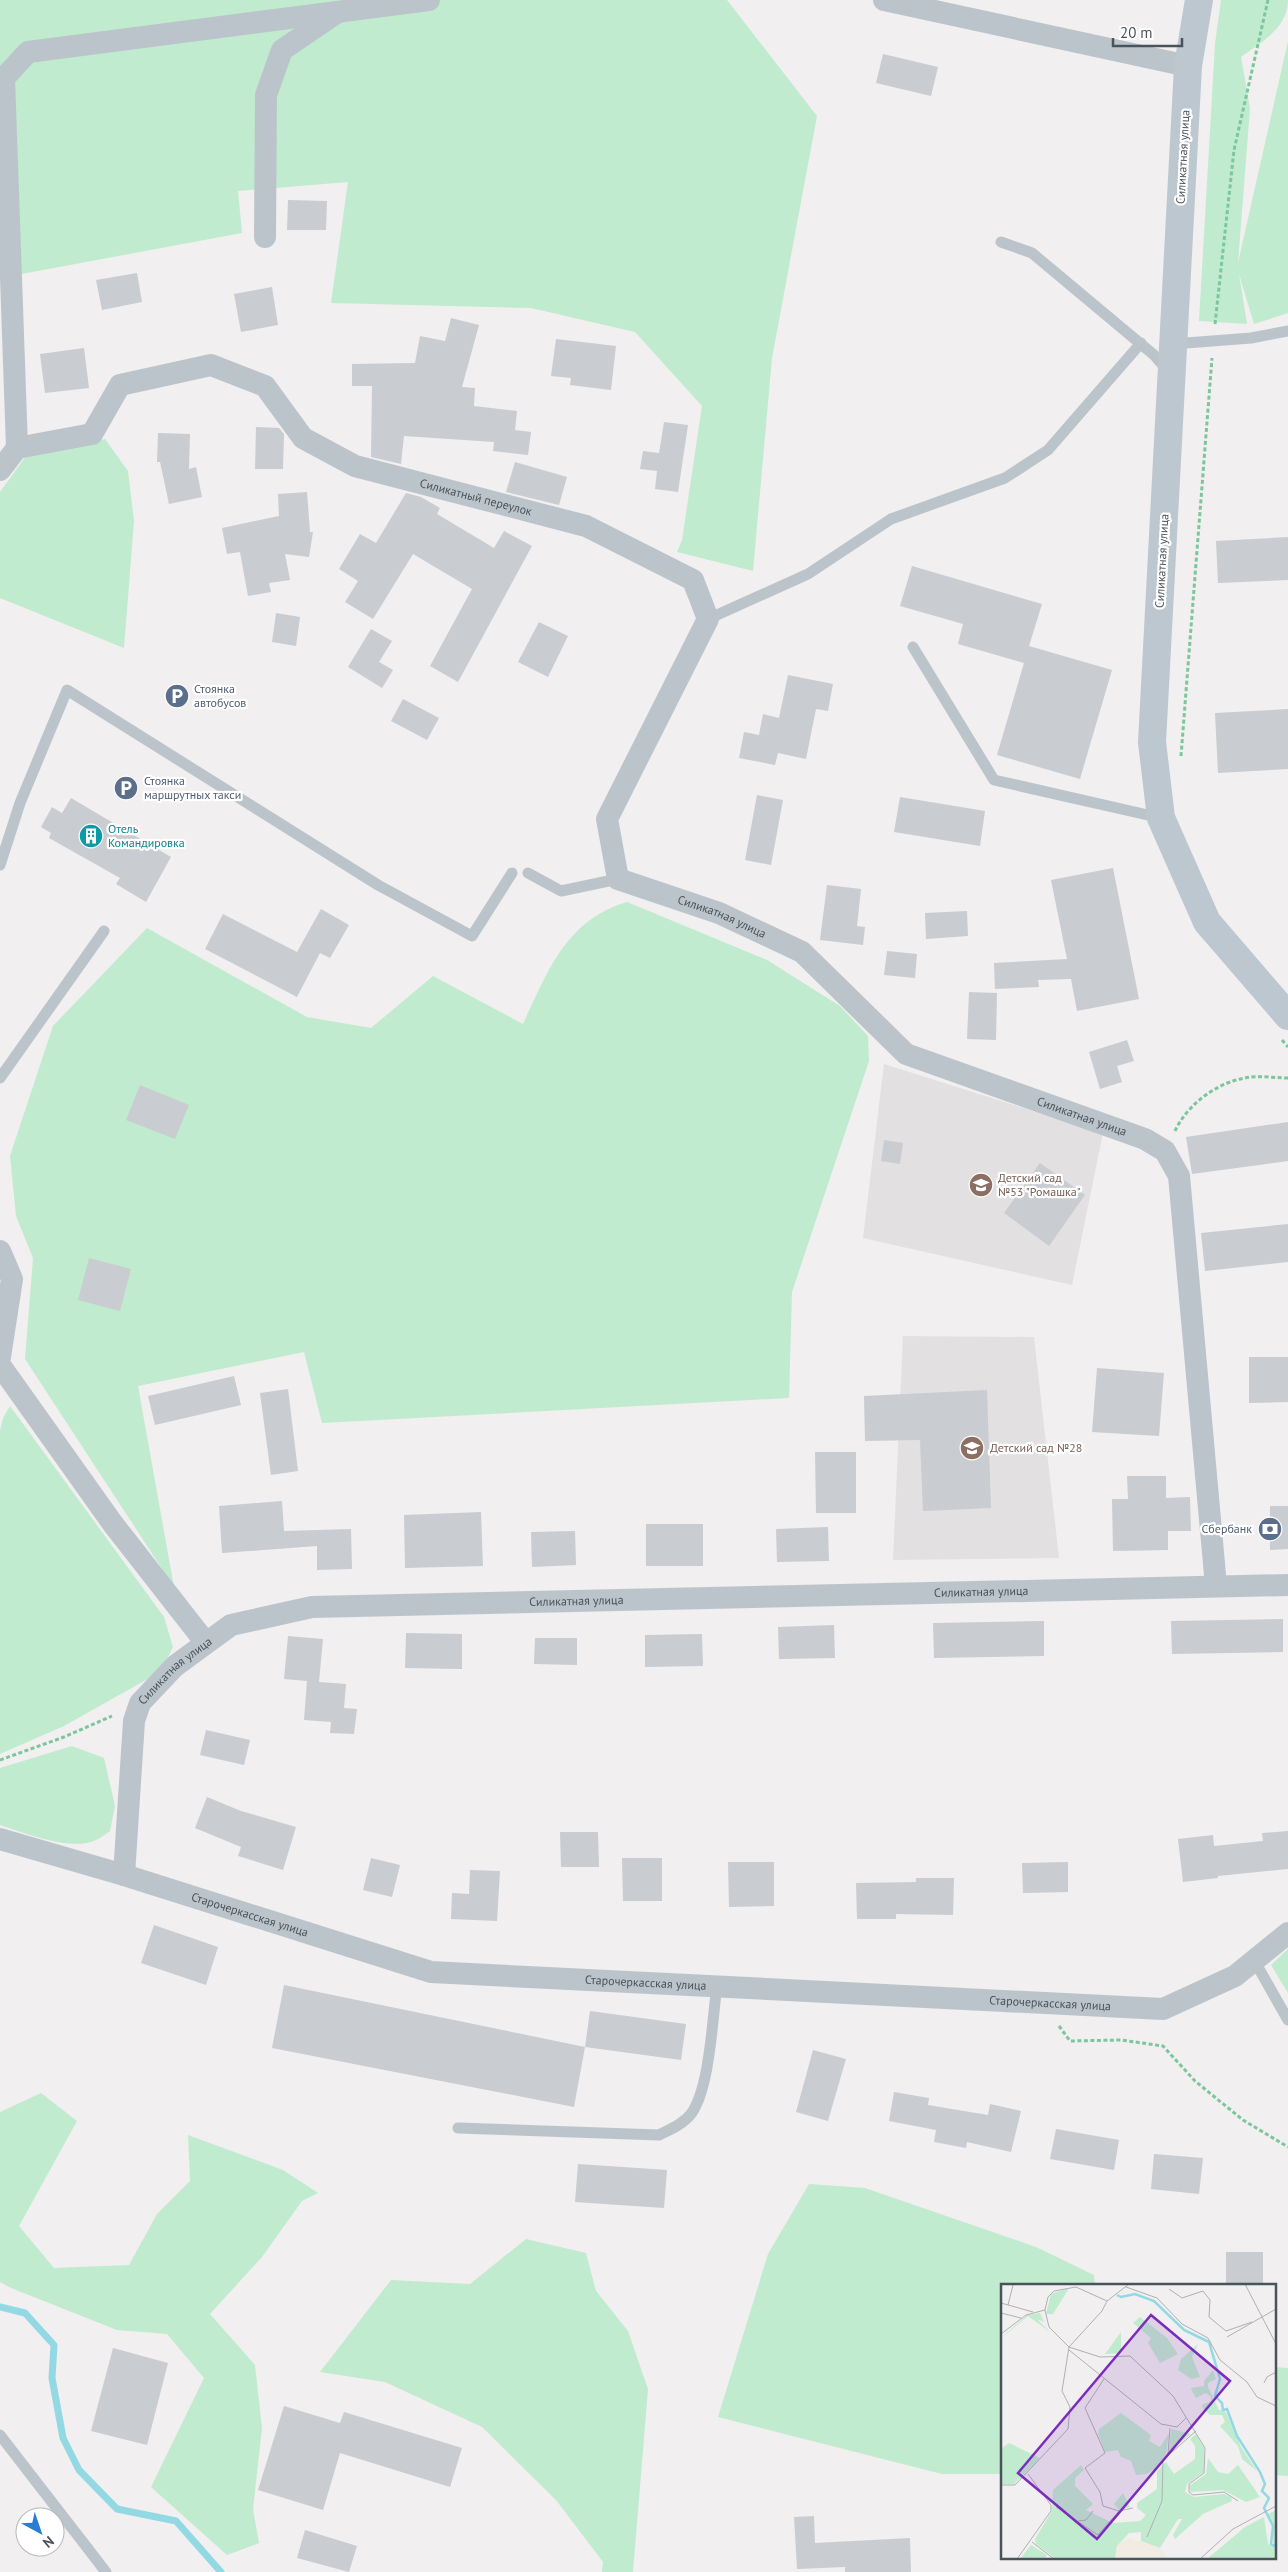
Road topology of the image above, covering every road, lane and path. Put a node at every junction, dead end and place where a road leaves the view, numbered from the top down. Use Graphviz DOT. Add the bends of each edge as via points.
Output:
graph roads {
  1 [pos="429,0"];
  2 [pos="884,0"];
  3 [pos="1199,0"];
  4 [pos="1268,0"];
  5 [pos="337,12"];
  6 [pos="1188,66"];
  7 [pos="265,237"];
  8 [pos="1001,242"];
  9 [pos="1288,331"];
  10 [pos="1214,341"];
  11 [pos="1141,343"];
  12 [pos="1173,344"];
  13 [pos="1172,375"];
  14 [pos="16,448"];
  15 [pos="0,470"];
  16 [pos="708,619"];
  17 [pos="913,647"];
  18 [pos="1180,760"];
  19 [pos="1161,818"];
  20 [pos="0,865"];
  21 [pos="512,873"];
  22 [pos="528,873"];
  23 [pos="618,879"];
  24 [pos="104,931"];
  25 [pos="1288,1016"];
  26 [pos="0,1078"];
  27 [pos="1288,1078"];
  28 [pos="1165,1151"];
  29 [pos="0,1252"];
  30 [pos="0,1357"];
  31 [pos="0,1365"];
  32 [pos="1288,1585"];
  33 [pos="1216,1586"];
  34 [pos="206,1643"];
  35 [pos="140,1703"];
  36 [pos="0,1760"];
  37 [pos="0,1839"];
  38 [pos="124,1875"];
  39 [pos="1288,1933"];
  40 [pos="1254,1960"];
  41 [pos="717,1986"];
  42 [pos="1042,2003"];
  43 [pos="1288,2020"];
  44 [pos="458,2128"];
  45 [pos="1288,2147"];
  46 [pos="0,2435"];
  47 [pos="106,2572"];
  1 -- 5 [label="street"];
  2 -- 6 [label="street"];
  3 -- 6 [label="street, Силикатная улица"];
  4 -- 10 [label="path" via="1234,150"];
  5 -- 7 [label="street" via="282,50 266,95"];
  5 -- 14 [label="street" via="28,52 4,78"];
  6 -- 12 [label="street, Силикатная улица"];
  8 -- 11 [label="lane" via="1032,253"];
  9 -- 10 [label="lane"];
  10 -- 12 [label="lane"];
  10 -- 18 [label="path"];
  11 -- 13 [label="lane"];
  11 -- 16 [label="lane" via="1048,450 1005,478 891,519 808,574"];
  12 -- 13 [label="street, Силикатная улица"];
  13 -- 19 [label="street, Силикатная улица" via="1152,742"];
  14 -- 15 [label="street"];
  14 -- 16 [label="street, Силикатный переулок" via="92,434 120,385 211,364 265,386 303,438 355,466 586,526 694,580"];
  16 -- 23 [label="street" via="607,819"];
  17 -- 19 [label="lane" via="994,780"];
  19 -- 25 [label="street, Силикатная улица" via="1207,922"];
  20 -- 21 [label="lane" via="20,803 67,690 378,885 472,936"];
  22 -- 23 [label="lane" via="561,891"];
  23 -- 28 [label="street, Силикатная улица" via="719,914 802,952 906,1054 1144,1139"];
  24 -- 26 [label="lane"];
  27 -- 28 [label="path" via="1246,1077 1226,1083 1187,1111"];
  28 -- 33 [label="street" via="1179,1176"];
  29 -- 30 [label="street" via="12,1278"];
  31 -- 34 [label="street" via="113,1524"];
  32 -- 33 [label="street, Силикатная улица"];
  33 -- 34 [label="street, Силикатная улица" via="312,1607 231,1625"];
  34 -- 35 [label="street, Силикатная улица" via="175,1666"];
  35 -- 36 [label="path" via="64,1737"];
  35 -- 38 [label="street, Силикатная улица" via="134,1721"];
  37 -- 38 [label="street, Старочеркасская улица"];
  38 -- 41 [label="street, Старочеркасская улица" via="431,1972"];
  39 -- 40 [label="street, Старочеркасская улица"];
  40 -- 42 [label="street, Старочеркасская улица" via="1235,1976 1163,2009"];
  40 -- 43 [label="lane"];
  41 -- 42 [label="street, Старочеркасская улица"];
  41 -- 44 [label="lane" via="704,2085 691,2113 676,2127 659,2135"];
  42 -- 45 [label="path" via="1070,2041 1121,2040 1163,2046 1195,2081 1236,2115"];
  46 -- 47 [label="lane"];
}
